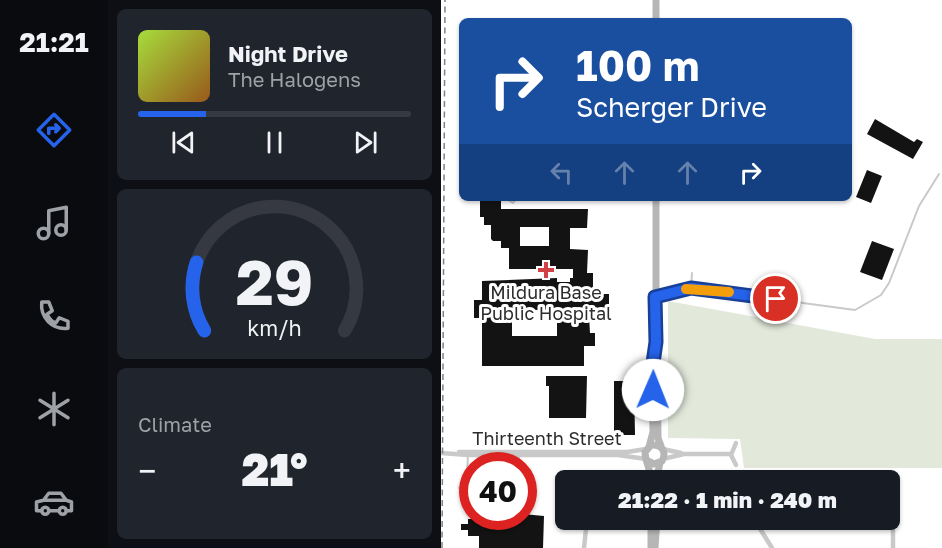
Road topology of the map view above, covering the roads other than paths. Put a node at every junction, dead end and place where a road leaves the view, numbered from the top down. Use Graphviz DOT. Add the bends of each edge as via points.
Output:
graph roads {
  1 [pos="656,0"];
  2 [pos="656,18"];
  3 [pos="939,174"];
  4 [pos="656,201"];
  5 [pos="692,273"];
  6 [pos="691,288"];
  7 [pos="655,297"];
  8 [pos="656,342"];
  9 [pos="736,443"];
  10 [pos="647,448"];
  11 [pos="662,448"];
  12 [pos="537,453"];
  13 [pos="537,453"];
  14 [pos="684,454"];
  15 [pos="731,454"];
  16 [pos="647,460"];
  17 [pos="662,461"];
  18 [pos="736,465"];
  19 [pos="651,470"];
  20 [pos="660,470"];
  21 [pos="586,530"];
  22 [pos="654,530"];
  23 [pos="761,530"];
  24 [pos="893,530"];
  25 [pos="584,548"];
  26 [pos="653,548"];
  27 [pos="772,548"];
  28 [pos="893,548"];
  1 -- 2 [label="street"];
  3 -- 6 [label="lane" via="919,207 889,283 881,295 855,310"];
  4 -- 7 [label="street"];
  5 -- 6 [label="lane"];
  6 -- 7 [label="lane"];
  7 -- 8 [label="street"];
  8 -- 10 [label="street" via="653,432"];
  8 -- 11 [label="street" via="658,438"];
  9 -- 15 [label="street"];
  10 -- 11 [label="street" via="655,444"];
  10 -- 12 [label="street, Thirteenth Street" via="627,452"];
  10 -- 16 [label="street"];
  11 -- 14 [label="street"];
  11 -- 17 [label="street"];
  13 -- 16 [label="street, Thirteenth Street" via="618,455"];
  14 -- 15 [label="street"];
  14 -- 17 [label="street"];
  15 -- 18 [label="street"];
  16 -- 17 [label="street" via="654,464"];
  16 -- 19 [label="street"];
  17 -- 20 [label="street"];
  21 -- 25 [label="street"];
  22 -- 26 [label="street"];
  23 -- 27 [label="street"];
  24 -- 28 [label="street"];
}
